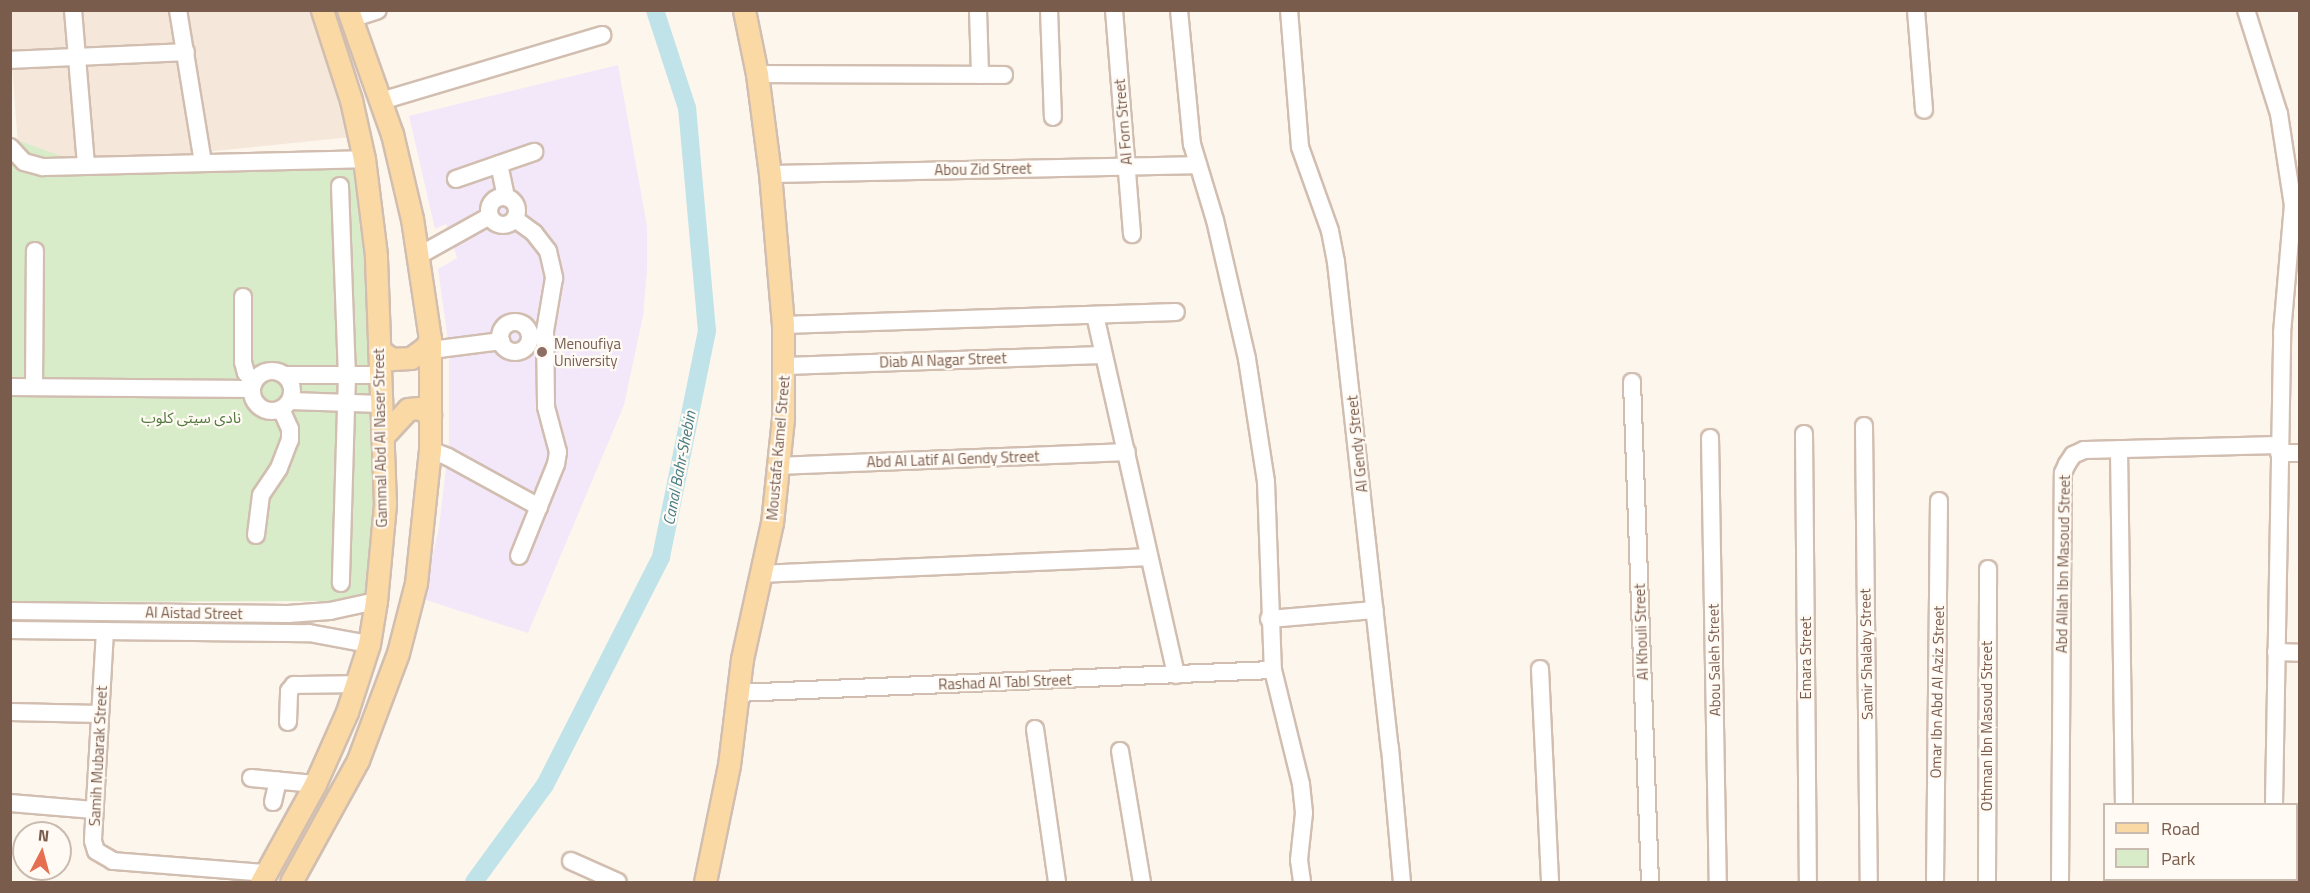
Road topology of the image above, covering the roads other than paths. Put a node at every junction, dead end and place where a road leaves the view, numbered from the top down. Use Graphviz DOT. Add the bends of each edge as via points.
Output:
graph roads {
  1 [pos="73,10"];
  2 [pos="178,10"];
  3 [pos="321,10"];
  4 [pos="378,10"];
  5 [pos="744,10"];
  6 [pos="978,10"];
  7 [pos="1049,10"];
  8 [pos="1114,10"];
  9 [pos="1179,10"];
  10 [pos="1289,10"];
  11 [pos="1916,10"];
  12 [pos="2246,10"];
  13 [pos="350,15"];
  14 [pos="602,35"];
  15 [pos="186,52"];
  16 [pos="77,57"];
  17 [pos="10,60"];
  18 [pos="757,74"];
  19 [pos="980,75"];
  20 [pos="1004,75"];
  21 [pos="381,101"];
  22 [pos="1924,110"];
  23 [pos="1053,117"];
  24 [pos="10,147"];
  25 [pos="534,152"];
  26 [pos="364,159"];
  27 [pos="203,162"];
  28 [pos="499,164"];
  29 [pos="86,165"];
  30 [pos="1196,165"];
  31 [pos="1127,166"];
  32 [pos="770,174"];
  33 [pos="456,178"];
  34 [pos="340,186"];
  35 [pos="506,197"];
  36 [pos="2296,202"];
  37 [pos="490,216"];
  38 [pos="515,219"];
  39 [pos="1132,234"];
  40 [pos="35,251"];
  41 [pos="418,256"];
  42 [pos="243,297"];
  43 [pos="1176,312"];
  44 [pos="1095,315"];
  45 [pos="783,325"];
  46 [pos="538,332"];
  47 [pos="431,344"];
  48 [pos="379,350"];
  49 [pos="1102,355"];
  50 [pos="784,366"];
  51 [pos="285,375"];
  52 [pos="347,375"];
  53 [pos="380,375"];
  54 [pos="1632,382"];
  55 [pos="253,385"];
  56 [pos="10,387"];
  57 [pos="34,387"];
  58 [pos="347,402"];
  59 [pos="381,404"];
  60 [pos="285,405"];
  61 [pos="430,414"];
  62 [pos="1864,426"];
  63 [pos="1804,434"];
  64 [pos="383,436"];
  65 [pos="1710,438"];
  66 [pos="2120,449"];
  67 [pos="2279,449"];
  68 [pos="430,450"];
  69 [pos="1127,452"];
  70 [pos="2300,453"];
  71 [pos="778,466"];
  72 [pos="1939,501"];
  73 [pos="539,507"];
  74 [pos="256,535"];
  75 [pos="519,556"];
  76 [pos="1149,557"];
  77 [pos="1988,569"];
  78 [pos="761,574"];
  79 [pos="342,583"];
  80 [pos="376,601"];
  81 [pos="1375,610"];
  82 [pos="10,611"];
  83 [pos="1269,619"];
  84 [pos="10,630"];
  85 [pos="105,631"];
  86 [pos="369,644"];
  87 [pos="2276,652"];
  88 [pos="2300,653"];
  89 [pos="1540,669"];
  90 [pos="1273,670"];
  91 [pos="1176,675"];
  92 [pos="356,684"];
  93 [pos="738,693"];
  94 [pos="10,712"];
  95 [pos="100,714"];
  96 [pos="288,722"];
  97 [pos="1035,729"];
  98 [pos="1120,751"];
  99 [pos="251,778"];
  100 [pos="278,781"];
  101 [pos="315,784"];
  102 [pos="273,802"];
  103 [pos="10,803"];
  104 [pos="2124,803"];
  105 [pos="2274,803"];
  106 [pos="94,810"];
  107 [pos="571,861"];
  108 [pos="263,878"];
  109 [pos="291,882"];
  110 [pos="618,882"];
  111 [pos="705,882"];
  112 [pos="1057,882"];
  113 [pos="1142,882"];
  114 [pos="1302,882"];
  115 [pos="1402,882"];
  116 [pos="1550,882"];
  117 [pos="1650,882"];
  118 [pos="1719,882"];
  119 [pos="1808,882"];
  120 [pos="1869,882"];
  121 [pos="1935,882"];
  122 [pos="1987,882"];
  123 [pos="2060,882"];
  1 -- 16 [label="street"];
  2 -- 15 [label="street"];
  3 -- 26 [label="main road, Gammal Abd Al Naser Street" via="351,100"];
  4 -- 13 [label="street"];
  5 -- 18 [label="main road, Moustafa Kamel Street"];
  6 -- 19 [label="street"];
  7 -- 23 [label="street"];
  8 -- 31 [label="street, Al Forn Street"];
  9 -- 30 [label="street"];
  10 -- 81 [label="street, Al Gendy Street" via="1300,147 1330,231 1336,262"];
  11 -- 22 [label="street"];
  12 -- 36 [label="street" via="2279,114"];
  13 -- 21 [label="main road"];
  14 -- 21 [label="street"];
  15 -- 16 [label="street"];
  15 -- 27 [label="street"];
  16 -- 17 [label="street"];
  16 -- 29 [label="street"];
  18 -- 19 [label="street"];
  18 -- 32 [label="main road, Moustafa Kamel Street"];
  19 -- 20 [label="street"];
  21 -- 41 [label="main road"];
  24 -- 29 [label="street" via="24,162 33,165"];
  25 -- 28 [label="street"];
  26 -- 27 [label="street"];
  26 -- 48 [label="main road, Gammal Abd Al Naser Street" via="376,255"];
  27 -- 29 [label="street"];
  28 -- 33 [label="street"];
  28 -- 35 [label="street"];
  30 -- 31 [label="street, Abou Zid Street"];
  30 -- 83 [label="street" via="1223,254 1259,433 1268,519"];
  31 -- 32 [label="street, Abou Zid Street"];
  31 -- 39 [label="street, Al Forn Street"];
  32 -- 45 [label="main road, Moustafa Kamel Street"];
  34 -- 52 [label="street"];
  35 -- 37 [label="street" via="495,200"];
  35 -- 38 [label="street" via="517,208"];
  36 -- 67 [label="street" via="2282,333"];
  37 -- 38 [label="street" via="501,225"];
  37 -- 41 [label="street"];
  38 -- 46 [label="street" via="534,233 548,251 554,278"];
  40 -- 57 [label="street"];
  41 -- 47 [label="main road"];
  42 -- 55 [label="street" via="243,362"];
  43 -- 44 [label="street"];
  44 -- 45 [label="street"];
  44 -- 49 [label="street"];
  45 -- 50 [label="main road, Moustafa Kamel Street"];
  46 -- 47 [label="street" via="520,351 508,350 501,341"];
  46 -- 73 [label="street" via="547,413 558,452"];
  47 -- 48 [label="main road" via="411,358 392,359"];
  47 -- 61 [label="main road"];
  48 -- 53 [label="main road, Gammal Abd Al Naser Street"];
  49 -- 50 [label="street, Diab Al Nagar Street"];
  49 -- 69 [label="street"];
  50 -- 71 [label="main road, Moustafa Kamel Street"];
  51 -- 52 [label="street"];
  51 -- 55 [label="street" via="272,371 258,376"];
  51 -- 60 [label="street" via="292,387"];
  52 -- 53 [label="street"];
  52 -- 58 [label="street"];
  53 -- 59 [label="main road, Gammal Abd Al Naser Street"];
  54 -- 117 [label="street, Al Khouli Street"];
  55 -- 57 [label="street"];
  55 -- 60 [label="street" via="258,406 269,411"];
  56 -- 57 [label="street"];
  58 -- 59 [label="street"];
  58 -- 60 [label="street"];
  58 -- 79 [label="street"];
  59 -- 64 [label="main road, Gammal Abd Al Naser Street"];
  60 -- 74 [label="street" via="290,440 279,468 261,495"];
  61 -- 64 [label="main road" via="419,408 408,409"];
  61 -- 68 [label="main road"];
  62 -- 120 [label="street, Samir Shalaby Street"];
  63 -- 119 [label="street, Emara Street"];
  64 -- 80 [label="main road, Gammal Abd Al Naser Street" via="385,504"];
  65 -- 118 [label="street, Abou Saleh Street"];
  66 -- 67 [label="street, Abd Allah Ibn Masoud Street"];
  66 -- 104 [label="street"];
  66 -- 123 [label="street, Abd Allah Ibn Masoud Street" via="2084,450 2073,455 2063,473"];
  67 -- 70 [label="street, Abd Allah Ibn Masoud Street"];
  67 -- 87 [label="street"];
  68 -- 73 [label="street"];
  68 -- 109 [label="main road" via="416,583 398,653 358,760"];
  69 -- 71 [label="street, Abd Al Latif Al Gendy Street"];
  69 -- 76 [label="street"];
  71 -- 78 [label="main road, Moustafa Kamel Street"];
  72 -- 121 [label="street, Omar Ibn Abd Al Aziz Street"];
  73 -- 75 [label="street"];
  76 -- 78 [label="street"];
  76 -- 91 [label="street"];
  77 -- 122 [label="street, Othman Ibn Masoud Street"];
  78 -- 93 [label="main road, Moustafa Kamel Street"];
  80 -- 82 [label="street, Al Aistad Street" via="330,611 288,614"];
  80 -- 86 [label="main road, Gammal Abd Al Naser Street"];
  81 -- 83 [label="street"];
  81 -- 115 [label="street, Al Gendy Street"];
  83 -- 90 [label="street"];
  84 -- 85 [label="street, Al Aistad Street"];
  85 -- 86 [label="street, Al Aistad Street" via="309,633"];
  85 -- 95 [label="street, Samih Mubarak Street"];
  86 -- 92 [label="main road, Gammal Abd Al Naser Street"];
  87 -- 88 [label="street"];
  87 -- 105 [label="street"];
  89 -- 116 [label="street"];
  90 -- 91 [label="street, Rashad Al Tabl Street"];
  90 -- 114 [label="street" via="1301,784"];
  91 -- 93 [label="street, Rashad Al Tabl Street"];
  92 -- 96 [label="street" via="294,685 289,691"];
  92 -- 101 [label="main road, Gammal Abd Al Naser Street"];
  93 -- 111 [label="main road, Moustafa Kamel Street" via="729,765"];
  94 -- 95 [label="street"];
  95 -- 106 [label="street, Samih Mubarak Street"];
  97 -- 112 [label="street"];
  98 -- 113 [label="street"];
  99 -- 100 [label="street"];
  100 -- 101 [label="street"];
  100 -- 102 [label="street"];
  101 -- 108 [label="main road, Gammal Abd Al Naser Street"];
  103 -- 106 [label="street"];
  106 -- 108 [label="street, Samih Mubarak Street" via="94,846 106,859"];
  107 -- 110 [label="street"];
}
